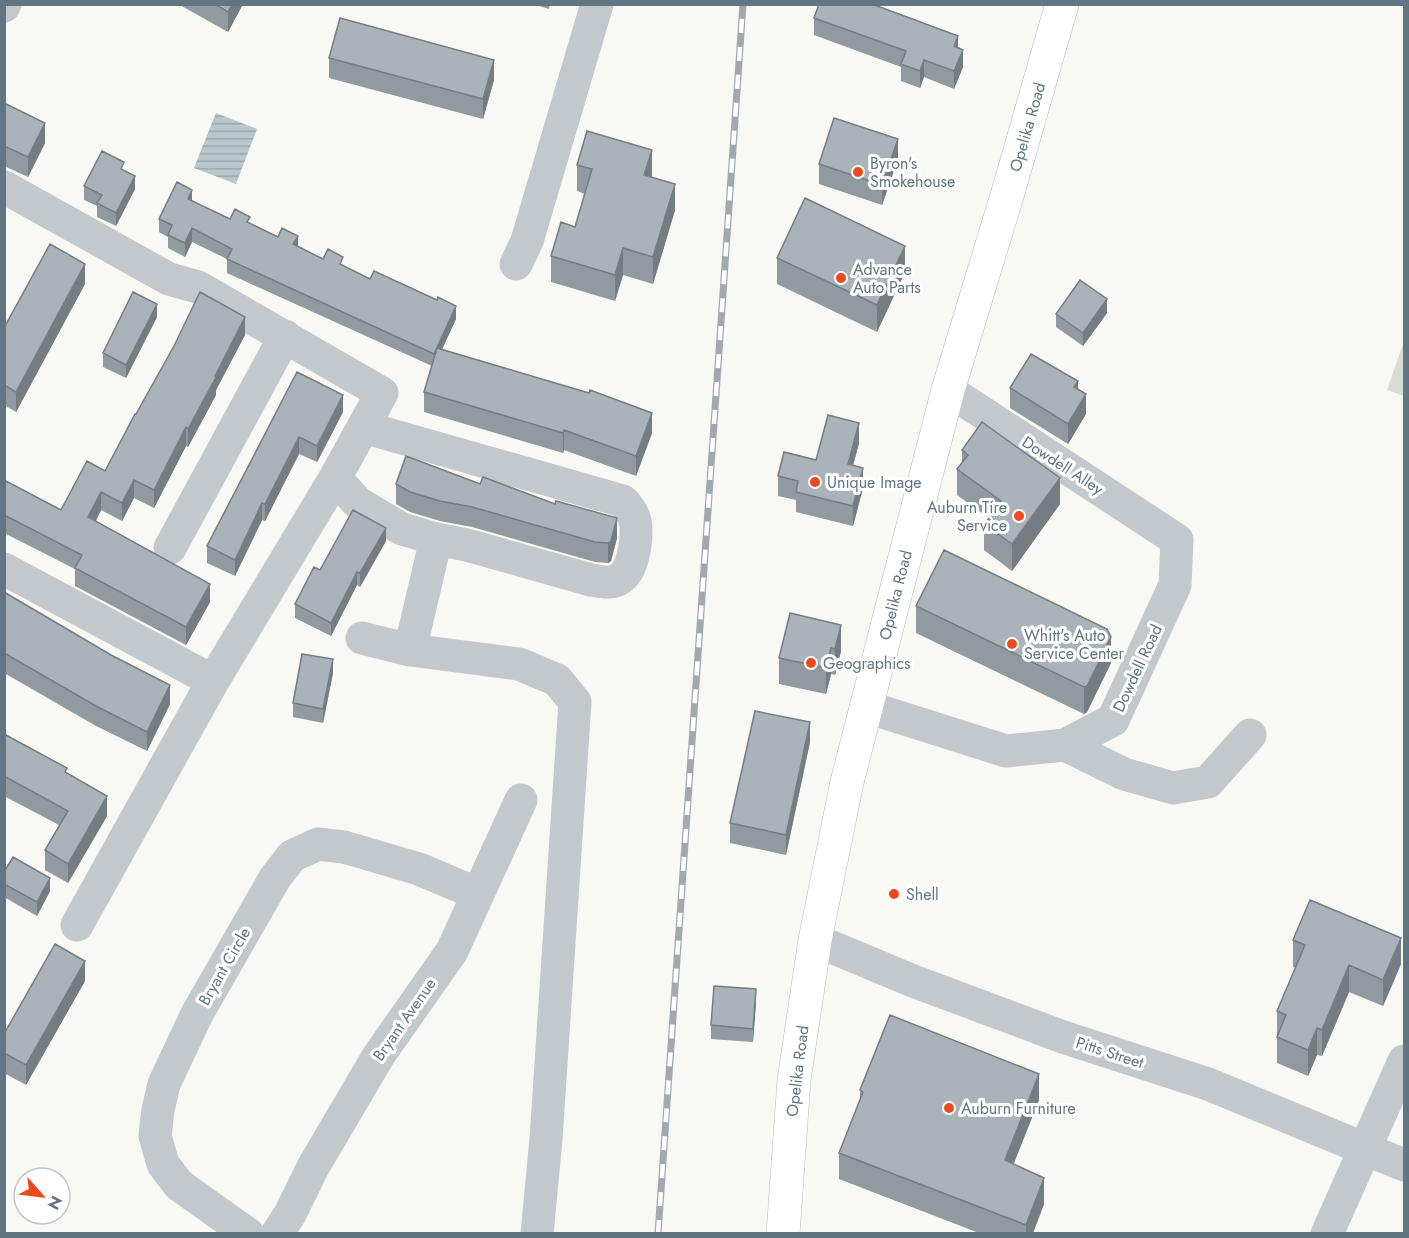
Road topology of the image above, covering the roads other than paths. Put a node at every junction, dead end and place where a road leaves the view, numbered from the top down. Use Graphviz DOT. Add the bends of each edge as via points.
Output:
graph roads {
  1 [pos="597,4"];
  2 [pos="1062,4"];
  3 [pos="4,187"];
  4 [pos="516,264"];
  5 [pos="285,336"];
  6 [pos="948,390"];
  7 [pos="363,428"];
  8 [pos="335,478"];
  9 [pos="436,539"];
  10 [pos="1177,540"];
  11 [pos="170,548"];
  12 [pos="4,569"];
  13 [pos="362,638"];
  14 [pos="410,650"];
  15 [pos="213,681"];
  16 [pos="867,707"];
  17 [pos="1250,735"];
  18 [pos="1065,745"];
  19 [pos="520,800"];
  20 [pos="478,894"];
  21 [pos="77,925"];
  22 [pos="815,940"];
  23 [pos="1404,1061"];
  24 [pos="1366,1149"];
  25 [pos="1404,1165"];
  26 [pos="248,1233"];
  27 [pos="277,1233"];
  28 [pos="537,1233"];
  29 [pos="783,1233"];
  30 [pos="1327,1233"];
  1 -- 4 [label="street" via="527,241"];
  2 -- 6 [label="main road, Opelika Road"];
  3 -- 5 [label="street" via="169,279 198,286"];
  5 -- 7 [label="street" via="382,393"];
  5 -- 11 [label="street"];
  6 -- 10 [label="street, Dowdell Alley"];
  6 -- 16 [label="main road, Opelika Road"];
  7 -- 8 [label="street"];
  7 -- 9 [label="street" via="622,501 636,523 631,565 622,578 608,583"];
  8 -- 9 [label="street" via="358,502 402,529"];
  8 -- 15 [label="street"];
  9 -- 14 [label="street"];
  10 -- 18 [label="street, Dowdell Road" via="1175,585 1113,720"];
  12 -- 15 [label="street"];
  13 -- 14 [label="street"];
  14 -- 28 [label="street" via="519,664 557,680 575,702"];
  15 -- 21 [label="street"];
  16 -- 18 [label="street, Dowdell Road" via="1006,751"];
  16 -- 22 [label="main road, Opelika Road" via="847,782"];
  17 -- 18 [label="street" via="1208,782 1173,788 1124,774"];
  19 -- 20 [label="street, Bryant Avenue"];
  20 -- 26 [label="street, Bryant Circle" via="419,869 344,847 318,844 292,856 275,878 197,1014 164,1084 155,1136 163,1164 179,1185"];
  20 -- 27 [label="street, Bryant Avenue" via="452,951 379,1055"];
  22 -- 24 [label="street, Pitts Street" via="1063,1037 1208,1084"];
  22 -- 29 [label="main road, Opelika Road" via="794,1080"];
  23 -- 24 [label="street"];
  24 -- 25 [label="street, Pitts Street"];
  24 -- 30 [label="street"];
}
